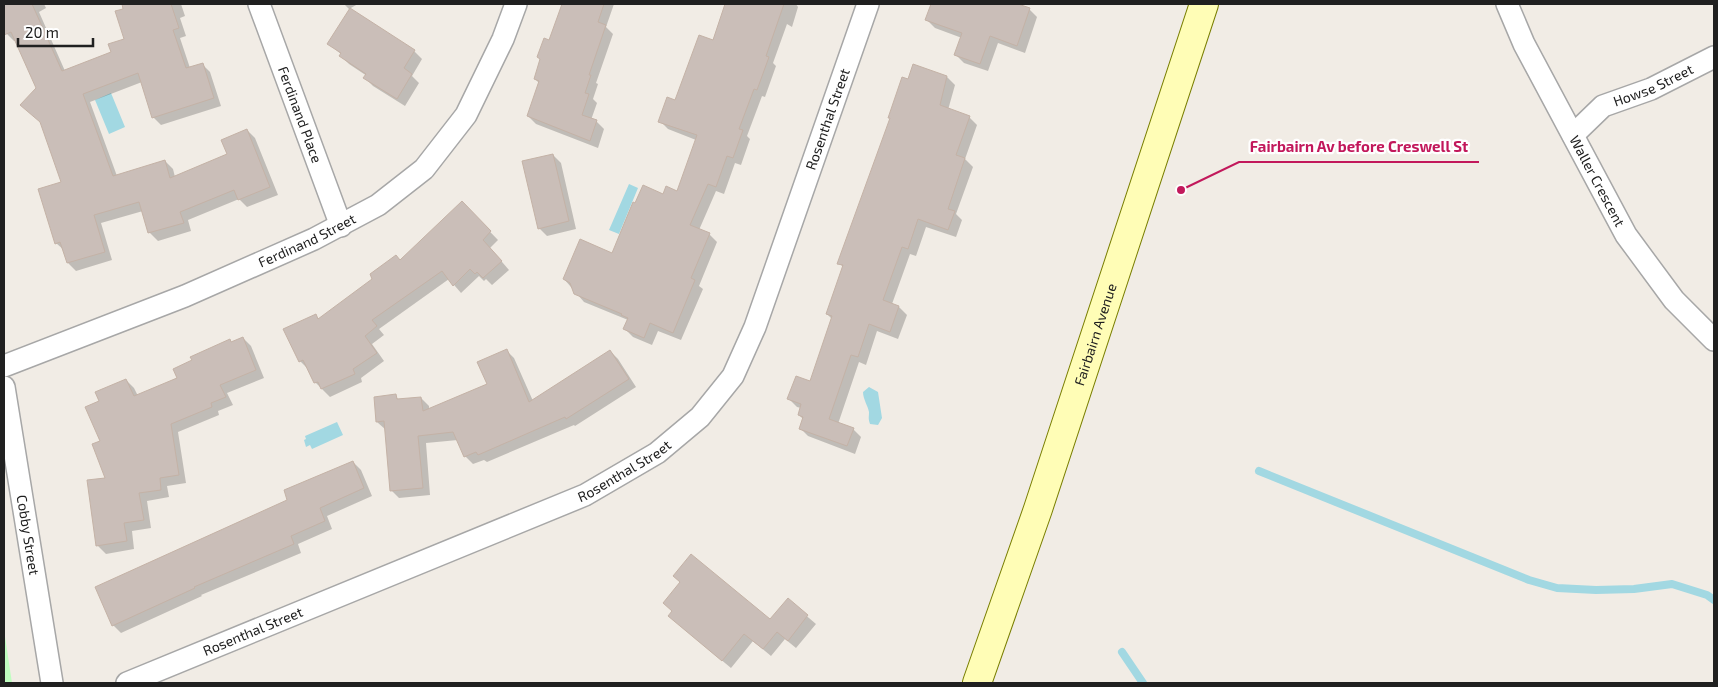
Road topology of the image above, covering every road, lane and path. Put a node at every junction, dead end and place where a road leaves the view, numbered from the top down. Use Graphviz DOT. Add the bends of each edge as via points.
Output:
graph roads {
  1 [pos="259,4"];
  2 [pos="516,4"];
  3 [pos="868,4"];
  4 [pos="1204,4"];
  5 [pos="1507,4"];
  6 [pos="1714,57"];
  7 [pos="1573,136"];
  8 [pos="341,226"];
  9 [pos="1714,340"];
  10 [pos="4,366"];
  11 [pos="4,387"];
  12 [pos="980,677"];
  13 [pos="52,683"];
  14 [pos="127,683"];
  1 -- 8 [label="street, Ferdinand Place"];
  2 -- 8 [label="street, Ferdinand Street" via="503,39 466,115 424,169 378,205"];
  3 -- 14 [label="street, Rosenthal Street" via="755,327 733,376 700,417 657,453 585,495"];
  4 -- 12 [label="main road, Fairbairn Avenue"];
  5 -- 7 [label="street, Waller Crescent" via="1524,44"];
  6 -- 7 [label="street, Howse Street" via="1651,90 1603,106"];
  7 -- 9 [label="street, Waller Crescent" via="1626,235 1674,300"];
  8 -- 10 [label="street, Ferdinand Street" via="185,296"];
  11 -- 13 [label="street, Cobby Street"];
}
